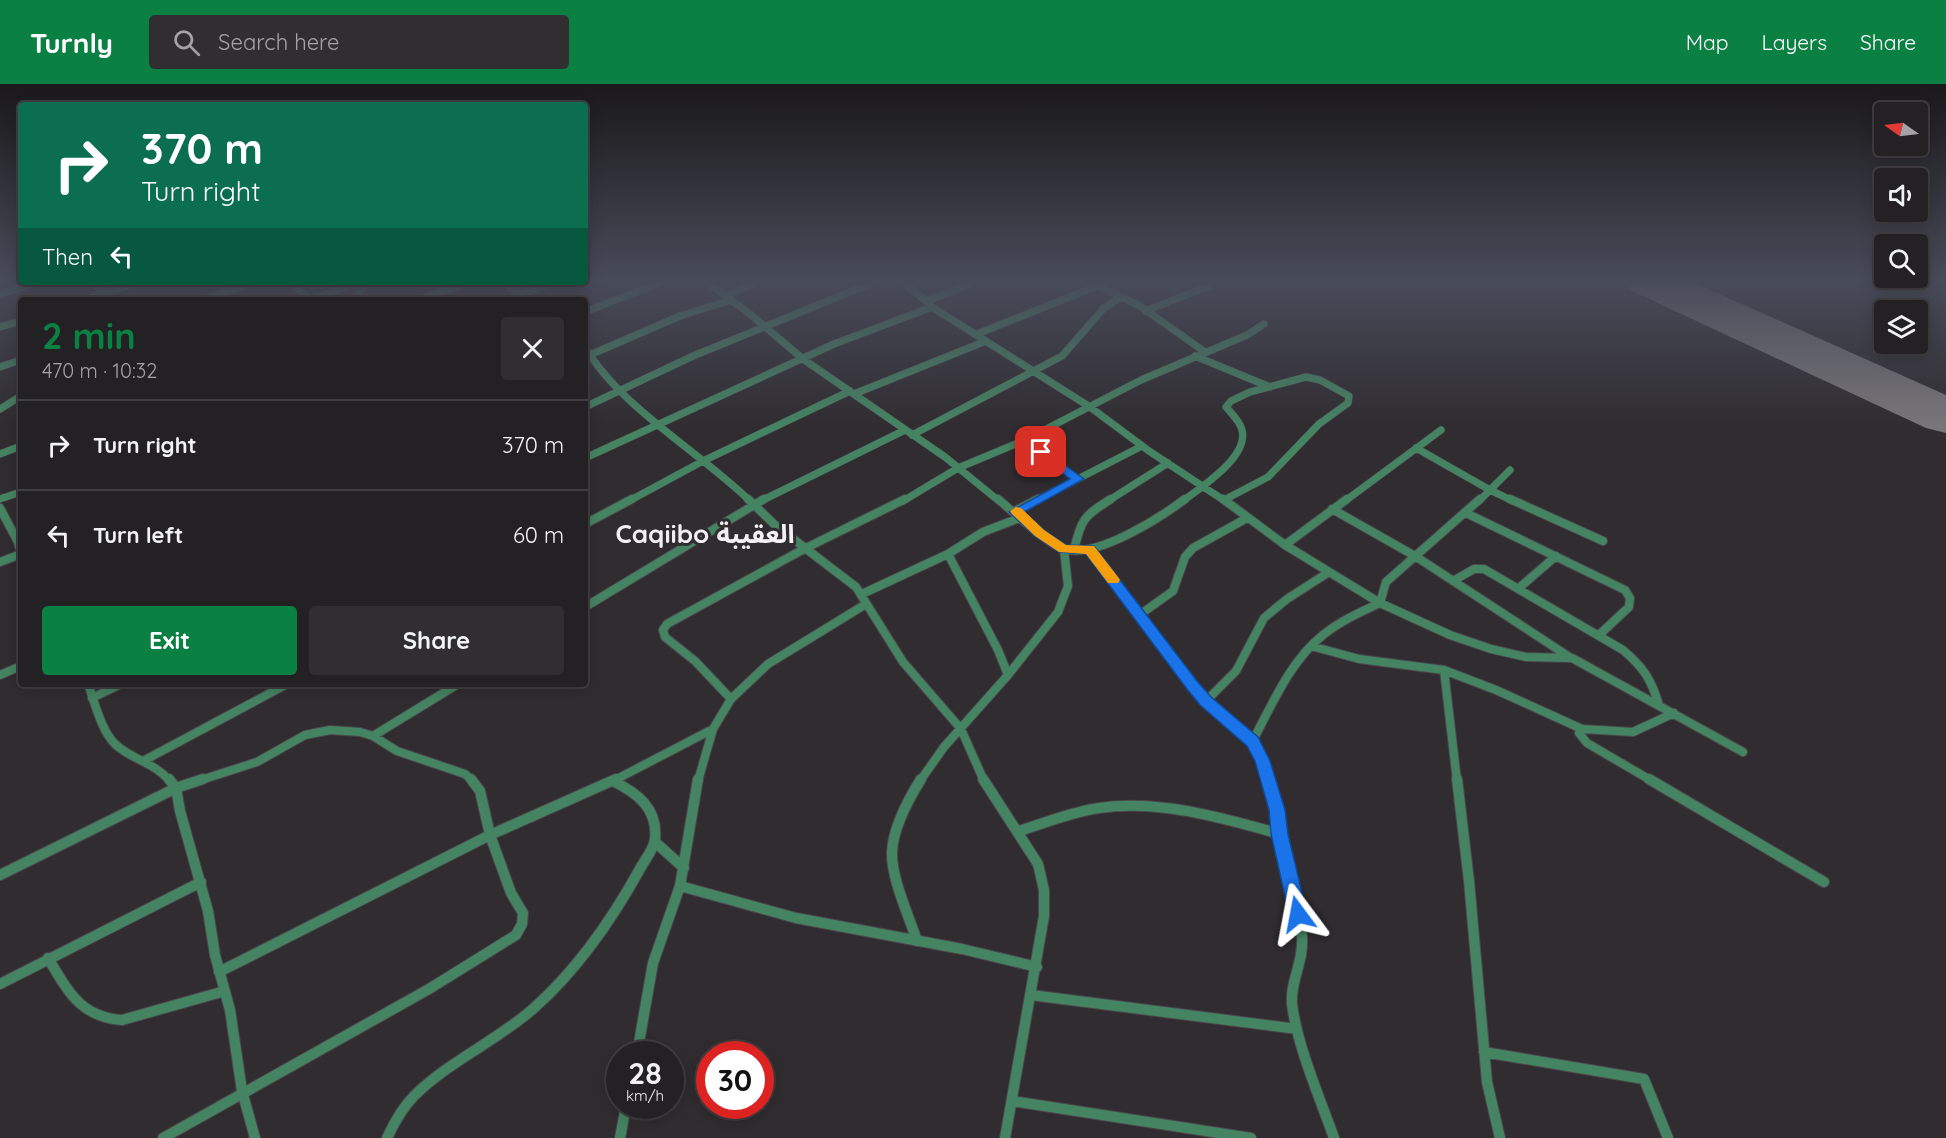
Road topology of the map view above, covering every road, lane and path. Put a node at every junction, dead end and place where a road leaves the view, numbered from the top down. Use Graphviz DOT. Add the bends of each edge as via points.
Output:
graph roads {
  1 [pos="650,329"];
  2 [pos="758,329"];
  3 [pos="769,329"];
  4 [pos="874,329"];
  5 [pos="969,329"];
  6 [pos="989,329"];
  7 [pos="1088,329"];
  8 [pos="1170,329"];
  9 [pos="1256,329"];
  10 [pos="977,334"];
  11 [pos="986,341"];
  12 [pos="1205,352"];
  13 [pos="588,356"];
  14 [pos="1196,356"];
  15 [pos="803,359"];
  16 [pos="18,361"];
  17 [pos="0,367"];
  18 [pos="1036,371"];
  19 [pos="1270,387"];
  20 [pos="620,389"];
  21 [pos="852,392"];
  22 [pos="18,398"];
  23 [pos="588,405"];
  24 [pos="1090,406"];
  25 [pos="0,409"];
  26 [pos="659,425"];
  27 [pos="1441,430"];
  28 [pos="908,433"];
  29 [pos="1025,440"];
  30 [pos="1142,446"];
  31 [pos="18,447"];
  32 [pos="1416,448"];
  33 [pos="0,454"];
  34 [pos="588,457"];
  35 [pos="703,461"];
  36 [pos="1168,464"];
  37 [pos="958,468"];
  38 [pos="1510,470"];
  39 [pos="1078,479"];
  40 [pos="1202,486"];
  41 [pos="1490,490"];
  42 [pos="18,493"];
  43 [pos="0,499"];
  44 [pos="1224,500"];
  45 [pos="754,504"];
  46 [pos="0,508"];
  47 [pos="1332,510"];
  48 [pos="1466,513"];
  49 [pos="1018,514"];
  50 [pos="1247,518"];
  51 [pos="588,522"];
  52 [pos="18,539"];
  53 [pos="1603,540"];
  54 [pos="1285,545"];
  55 [pos="804,549"];
  56 [pos="1064,549"];
  57 [pos="1090,549"];
  58 [pos="1074,550"];
  59 [pos="948,554"];
  60 [pos="18,555"];
  61 [pos="1415,556"];
  62 [pos="1556,556"];
  63 [pos="0,562"];
  64 [pos="1329,572"];
  65 [pos="1454,581"];
  66 [pos="1519,588"];
  67 [pos="862,594"];
  68 [pos="1380,603"];
  69 [pos="866,604"];
  70 [pos="588,605"];
  71 [pos="1138,616"];
  72 [pos="1599,635"];
  73 [pos="1311,646"];
  74 [pos="1572,658"];
  75 [pos="18,667"];
  76 [pos="1444,670"];
  77 [pos="0,675"];
  78 [pos="1008,675"];
  79 [pos="89,687"];
  80 [pos="115,687"];
  81 [pos="281,687"];
  82 [pos="453,687"];
  83 [pos="92,698"];
  84 [pos="731,699"];
  85 [pos="1206,701"];
  86 [pos="1659,705"];
  87 [pos="1674,713"];
  88 [pos="713,729"];
  89 [pos="961,729"];
  90 [pos="1582,729"];
  91 [pos="373,736"];
  92 [pos="1252,742"];
  93 [pos="1743,752"];
  94 [pos="145,760"];
  95 [pos="613,781"];
  96 [pos="176,788"];
  97 [pos="1019,831"];
  98 [pos="1280,834"];
  99 [pos="490,836"];
  100 [pos="655,842"];
  101 [pos="684,868"];
  102 [pos="0,874"];
  103 [pos="201,882"];
  104 [pos="1824,882"];
  105 [pos="680,886"];
  106 [pos="918,941"];
  107 [pos="48,958"];
  108 [pos="1037,967"];
  109 [pos="219,972"];
  110 [pos="0,984"];
  111 [pos="225,991"];
  112 [pos="1031,995"];
  113 [pos="1297,1029"];
  114 [pos="639,1041"];
  115 [pos="1484,1052"];
  116 [pos="242,1091"];
  117 [pos="1012,1101"];
  118 [pos="624,1119"];
  119 [pos="163,1138"];
  120 [pos="255,1138"];
  121 [pos="387,1138"];
  122 [pos="620,1138"];
  123 [pos="1005,1138"];
  124 [pos="1251,1138"];
  125 [pos="1334,1138"];
  126 [pos="1500,1138"];
  127 [pos="1668,1138"];
  1 -- 13 [label="street"];
  2 -- 20 [label="street"];
  3 -- 15 [label="street"];
  4 -- 15 [label="street"];
  5 -- 10 [label="street"];
  6 -- 10 [label="street"];
  7 -- 18 [label="street" via="1076,345"];
  8 -- 12 [label="street"];
  9 -- 12 [label="street"];
  10 -- 11 [label="street"];
  11 -- 18 [label="street"];
  11 -- 21 [label="street"];
  12 -- 14 [label="street"];
  13 -- 20 [label="street"];
  14 -- 19 [label="street"];
  14 -- 24 [label="street"];
  15 -- 21 [label="street"];
  15 -- 26 [label="street"];
  16 -- 17 [label="street"];
  18 -- 24 [label="street"];
  18 -- 28 [label="street"];
  19 -- 40 [label="street" via="1228,402 1226,407 1243,433 1241,444 1223,471"];
  19 -- 44 [label="street" via="1312,377 1350,400 1319,424 1268,477"];
  20 -- 23 [label="street"];
  20 -- 26 [label="street"];
  21 -- 28 [label="street"];
  21 -- 35 [label="street"];
  22 -- 25 [label="street"];
  24 -- 29 [label="street"];
  24 -- 30 [label="street"];
  26 -- 34 [label="street"];
  26 -- 35 [label="street"];
  27 -- 32 [label="street"];
  28 -- 37 [label="street"];
  28 -- 45 [label="street"];
  29 -- 37 [label="street"];
  29 -- 39 [label="street"];
  30 -- 36 [label="street"];
  30 -- 39 [label="street"];
  31 -- 33 [label="street"];
  32 -- 41 [label="street"];
  32 -- 47 [label="street"];
  35 -- 45 [label="street"];
  35 -- 51 [label="street"];
  36 -- 40 [label="street"];
  36 -- 58 [label="street" via="1087,514 1078,529"];
  37 -- 49 [label="street"];
  37 -- 55 [label="street" via="900,502"];
  38 -- 41 [label="street"];
  39 -- 49 [label="street"];
  40 -- 44 [label="street"];
  40 -- 57 [label="street" via="1136,531"];
  41 -- 48 [label="street"];
  41 -- 53 [label="street"];
  42 -- 43 [label="street"];
  44 -- 50 [label="street"];
  45 -- 55 [label="street"];
  45 -- 70 [label="street"];
  46 -- 52 [label="street"];
  47 -- 54 [label="street"];
  47 -- 61 [label="street"];
  48 -- 61 [label="street"];
  48 -- 62 [label="street"];
  49 -- 56 [label="street"];
  49 -- 59 [label="street" via="959,544"];
  50 -- 54 [label="street"];
  50 -- 71 [label="street" via="1193,548 1185,557 1173,591"];
  54 -- 64 [label="street"];
  55 -- 67 [label="street" via="849,580"];
  55 -- 84 [label="street" via="676,618 663,630 675,647 695,661"];
  56 -- 58 [label="street"];
  56 -- 78 [label="street" via="1068,586 1062,604 1054,620"];
  57 -- 58 [label="street"];
  57 -- 71 [label="street"];
  59 -- 67 [label="street"];
  59 -- 78 [label="street"];
  60 -- 63 [label="street"];
  61 -- 65 [label="street"];
  61 -- 68 [label="street" via="1386,582"];
  62 -- 66 [label="street"];
  62 -- 72 [label="street" via="1620,587 1630,598 1629,607"];
  64 -- 68 [label="street"];
  64 -- 85 [label="street" via="1265,617 1236,670"];
  65 -- 66 [label="street" via="1474,569 1484,569"];
  65 -- 74 [label="street"];
  66 -- 72 [label="street"];
  67 -- 69 [label="street"];
  68 -- 73 [label="street" via="1339,624"];
  68 -- 74 [label="street" via="1491,649 1526,657"];
  69 -- 84 [label="street" via="768,664"];
  69 -- 89 [label="street" via="903,662"];
  71 -- 85 [label="street"];
  72 -- 86 [label="street" via="1640,665 1651,680"];
  73 -- 76 [label="street" via="1359,659"];
  73 -- 92 [label="street"];
  74 -- 86 [label="street"];
  75 -- 77 [label="street"];
  76 -- 90 [label="street"];
  76 -- 115 [label="street"];
  78 -- 89 [label="street"];
  79 -- 83 [label="street"];
  80 -- 83 [label="street"];
  81 -- 94 [label="street"];
  82 -- 91 [label="street"];
  83 -- 94 [label="street" via="116,745"];
  84 -- 88 [label="street"];
  85 -- 92 [label="street"];
  86 -- 87 [label="street"];
  87 -- 90 [label="street" via="1634,732"];
  87 -- 93 [label="street"];
  88 -- 95 [label="street"];
  88 -- 101 [label="street" via="700,770"];
  89 -- 97 [label="street" via="985,783"];
  89 -- 106 [label="street" via="919,782 897,828 892,852"];
  90 -- 104 [label="street" via="1579,733 1587,743"];
  91 -- 96 [label="street" via="319,731 257,762"];
  91 -- 99 [label="street" via="398,751 465,774 480,791"];
  92 -- 98 [label="street" via="1277,810"];
  94 -- 96 [label="street" via="160,769"];
  95 -- 99 [label="street"];
  95 -- 100 [label="street" via="645,801 653,820"];
  96 -- 102 [label="street"];
  96 -- 103 [label="street"];
  97 -- 98 [label="street" via="1083,812 1137,806"];
  97 -- 108 [label="street" via="1043,877 1045,894"];
  98 -- 113 [label="street" via="1302,936 1303,953 1292,1003"];
  99 -- 109 [label="street"];
  99 -- 116 [label="street" via="511,893 523,913 516,935 407,1002"];
  100 -- 101 [label="street"];
  100 -- 121 [label="street" via="615,910 564,976 506,1031 417,1092 401,1108"];
  101 -- 105 [label="street"];
  103 -- 107 [label="street"];
  103 -- 109 [label="street"];
  105 -- 106 [label="street" via="751,909"];
  105 -- 114 [label="street" via="652,963"];
  106 -- 108 [label="street"];
  107 -- 110 [label="street"];
  107 -- 111 [label="street" via="76,1003 109,1020 122,1020"];
  108 -- 112 [label="street"];
  109 -- 111 [label="street"];
  111 -- 116 [label="street"];
  112 -- 113 [label="street"];
  112 -- 117 [label="street"];
  113 -- 125 [label="street"];
  115 -- 126 [label="street"];
  115 -- 127 [label="street" via="1644,1079"];
  116 -- 119 [label="street"];
  116 -- 120 [label="street"];
  117 -- 123 [label="street"];
  117 -- 124 [label="street"];
  118 -- 122 [label="street"];
}
